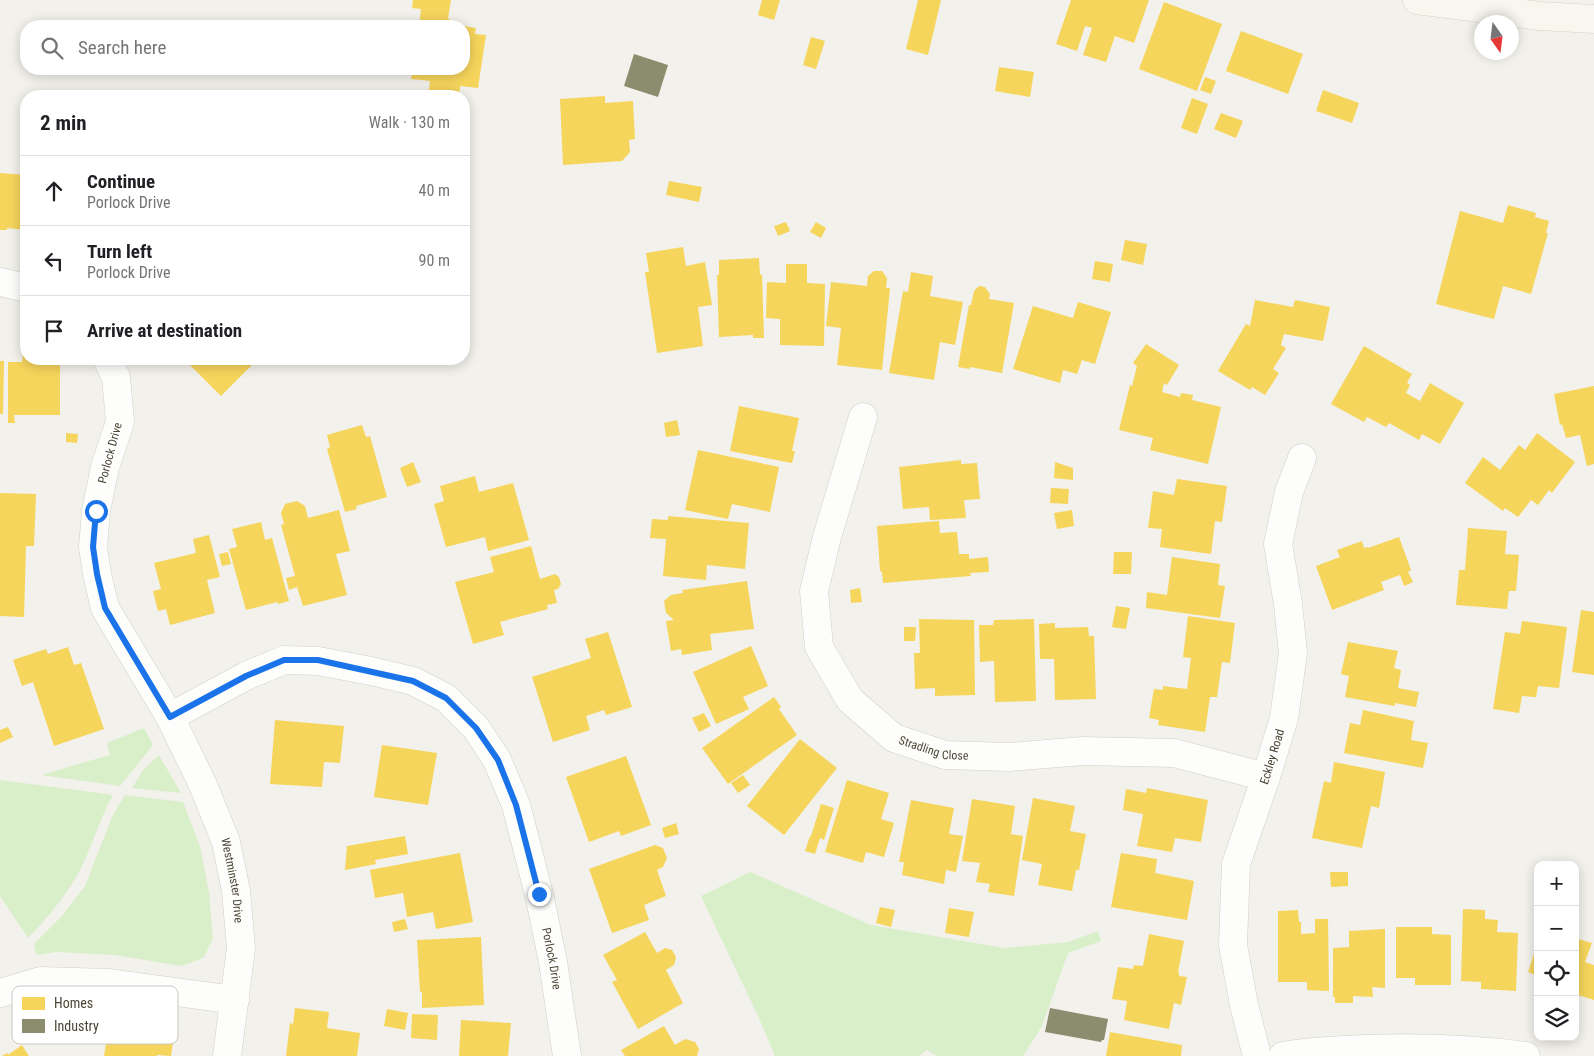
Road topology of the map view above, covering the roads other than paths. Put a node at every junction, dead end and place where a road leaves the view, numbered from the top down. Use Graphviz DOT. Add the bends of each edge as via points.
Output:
graph roads {
  1 [pos="1417,0"];
  2 [pos="1594,19"];
  3 [pos="0,282"];
  4 [pos="20,287"];
  5 [pos="110,365"];
  6 [pos="863,417"];
  7 [pos="1302,458"];
  8 [pos="170,717"];
  9 [pos="1266,777"];
  10 [pos="24,986"];
  11 [pos="131,986"];
  12 [pos="12,989"];
  13 [pos="178,992"];
  14 [pos="0,993"];
  15 [pos="235,1000"];
  16 [pos="227,1056"];
  17 [pos="567,1056"];
  18 [pos="1257,1056"];
  19 [pos="1283,1056"];
  20 [pos="1526,1056"];
  1 -- 2 [label="main road" via="1540,16"];
  3 -- 4 [label="street"];
  5 -- 8 [label="street, Porlock Drive" via="116,378 120,422 105,467 96,511 93,547 97,574 105,608"];
  6 -- 9 [label="street, Stradling Close" via="814,590 819,647 850,700 894,738 945,755 1009,756 1083,751 1174,753"];
  7 -- 9 [label="street, Eckley Road" via="1289,492 1278,544 1293,653 1284,718"];
  8 -- 15 [label="street, Westminster Drive" via="226,842 236,891 241,948"];
  8 -- 17 [label="street, Porlock Drive" via="246,676 284,660 318,660 371,671 413,681 446,698 476,728 498,760 516,805 553,962"];
  9 -- 18 [label="street, Eckley Road" via="1236,864 1234,909 1233,944"];
  10 -- 11 [label="street" via="41,981"];
  12 -- 14 [label="street"];
  13 -- 15 [label="street"];
  15 -- 16 [label="street, Westminster Drive"];
  19 -- 20 [label="street" via="1310,1051 1412,1048"];
}
